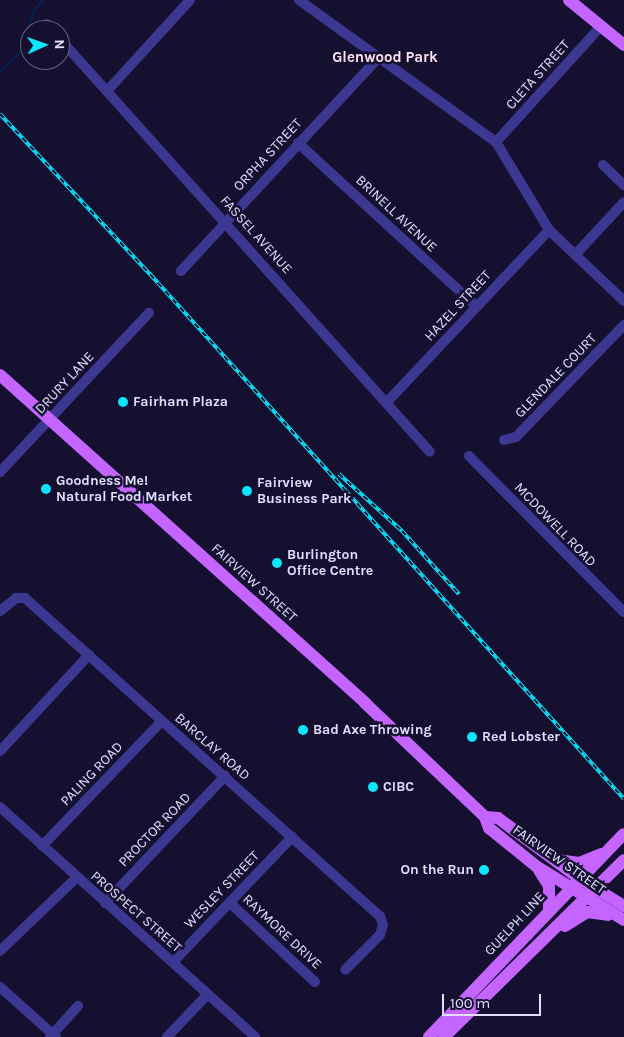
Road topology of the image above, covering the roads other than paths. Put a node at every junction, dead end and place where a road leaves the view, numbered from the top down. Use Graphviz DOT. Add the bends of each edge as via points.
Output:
graph roads {
  1 [pos="190,0"];
  2 [pos="299,0"];
  3 [pos="569,0"];
  4 [pos="601,26"];
  5 [pos="624,45"];
  6 [pos="70,50"];
  7 [pos="377,59"];
  8 [pos="107,91"];
  9 [pos="496,142"];
  10 [pos="298,143"];
  11 [pos="603,164"];
  12 [pos="624,185"];
  13 [pos="624,202"];
  14 [pos="225,222"];
  15 [pos="549,230"];
  16 [pos="575,255"];
  17 [pos="180,271"];
  18 [pos="624,301"];
  19 [pos="476,306"];
  20 [pos="149,313"];
  21 [pos="624,325"];
  22 [pos="0,375"];
  23 [pos="388,402"];
  24 [pos="50,419"];
  25 [pos="504,440"];
  26 [pos="430,452"];
  27 [pos="468,456"];
  28 [pos="0,472"];
  29 [pos="0,611"];
  30 [pos="624,612"];
  31 [pos="89,655"];
  32 [pos="162,722"];
  33 [pos="0,751"];
  34 [pos="225,776"];
  35 [pos="0,807"];
  36 [pos="485,817"];
  37 [pos="624,834"];
  38 [pos="292,837"];
  39 [pos="42,846"];
  40 [pos="605,852"];
  41 [pos="548,856"];
  42 [pos="624,860"];
  43 [pos="536,866"];
  44 [pos="76,878"];
  45 [pos="580,878"];
  46 [pos="570,888"];
  47 [pos="594,888"];
  48 [pos="584,897"];
  49 [pos="104,903"];
  50 [pos="230,903"];
  51 [pos="549,909"];
  52 [pos="622,914"];
  53 [pos="554,930"];
  54 [pos="0,951"];
  55 [pos="173,962"];
  56 [pos="345,970"];
  57 [pos="315,982"];
  58 [pos="0,987"];
  59 [pos="208,994"];
  60 [pos="78,1006"];
  61 [pos="53,1036"];
  62 [pos="167,1037"];
  63 [pos="255,1037"];
  64 [pos="429,1037"];
  65 [pos="444,1037"];
  1 -- 8 [label="street"];
  2 -- 7 [label="street"];
  3 -- 4 [label="main road"];
  4 -- 5 [label="main road"];
  4 -- 9 [label="street, CLETA STREET"];
  6 -- 8 [label="street, FASSEL AVENUE"];
  7 -- 9 [label="street"];
  7 -- 10 [label="street, ORPHA STREET"];
  8 -- 14 [label="street, FASSEL AVENUE"];
  9 -- 15 [label="street"];
  10 -- 14 [label="street, ORPHA STREET"];
  10 -- 19 [label="street, BRINELL AVENUE"];
  11 -- 12 [label="street"];
  13 -- 16 [label="street"];
  14 -- 17 [label="street, ORPHA STREET"];
  14 -- 23 [label="street, FASSEL AVENUE"];
  15 -- 16 [label="street"];
  15 -- 19 [label="street, HAZEL STREET"];
  16 -- 18 [label="street"];
  19 -- 23 [label="street, HAZEL STREET"];
  20 -- 24 [label="street, DRURY LANE"];
  21 -- 25 [label="street, GLENDALE COURT" via="516,437"];
  22 -- 24 [label="main road, FAIRVIEW STREET"];
  23 -- 26 [label="street, FASSEL AVENUE"];
  24 -- 28 [label="street, DRURY LANE"];
  24 -- 36 [label="main road, FAIRVIEW STREET" via="366,704"];
  27 -- 30 [label="street, MCDOWELL ROAD"];
  29 -- 31 [label="street, BARCLAY ROAD" via="16,598 24,598"];
  31 -- 32 [label="street, BARCLAY ROAD"];
  31 -- 33 [label="street"];
  32 -- 34 [label="street, BARCLAY ROAD"];
  32 -- 39 [label="street, PALING ROAD"];
  34 -- 38 [label="street, BARCLAY ROAD"];
  34 -- 49 [label="street, PROCTOR ROAD"];
  35 -- 39 [label="street, PROSPECT STREET"];
  36 -- 41 [label="main road, FAIRVIEW STREET" via="498,818"];
  36 -- 43 [label="main road, FAIRVIEW STREET" via="489,828"];
  37 -- 40 [label="main road, GUELPH LINE"];
  38 -- 50 [label="street, WESLEY STREET"];
  38 -- 56 [label="street, BARCLAY ROAD" via="380,916 383,925 380,935"];
  39 -- 44 [label="street, PROSPECT STREET"];
  40 -- 41 [label="main road" via="579,863"];
  40 -- 45 [label="main road, GUELPH LINE"];
  41 -- 45 [label="main road, FAIRVIEW STREET"];
  42 -- 47 [label="main road, GUELPH LINE"];
  43 -- 46 [label="main road, FAIRVIEW STREET"];
  43 -- 51 [label="main road" via="549,886"];
  44 -- 49 [label="street, PROSPECT STREET"];
  44 -- 54 [label="street"];
  45 -- 46 [label="main road, GUELPH LINE"];
  45 -- 47 [label="main road, FAIRVIEW STREET"];
  46 -- 48 [label="main road, FAIRVIEW STREET"];
  46 -- 51 [label="main road, GUELPH LINE"];
  47 -- 48 [label="main road, GUELPH LINE"];
  47 -- 52 [label="main road, FAIRVIEW STREET"];
  48 -- 52 [label="main road, FAIRVIEW STREET"];
  48 -- 53 [label="main road, GUELPH LINE"];
  49 -- 55 [label="street, PROSPECT STREET"];
  50 -- 55 [label="street, WESLEY STREET"];
  50 -- 57 [label="street, RAYMORE DRIVE"];
  51 -- 64 [label="main road, GUELPH LINE"];
  52 -- 53 [label="main road" via="586,912"];
  53 -- 65 [label="main road, GUELPH LINE"];
  55 -- 59 [label="street, PROSPECT STREET"];
  58 -- 61 [label="street"];
  59 -- 62 [label="street"];
  59 -- 63 [label="street, PROSPECT STREET"];
  60 -- 61 [label="street"];
}
